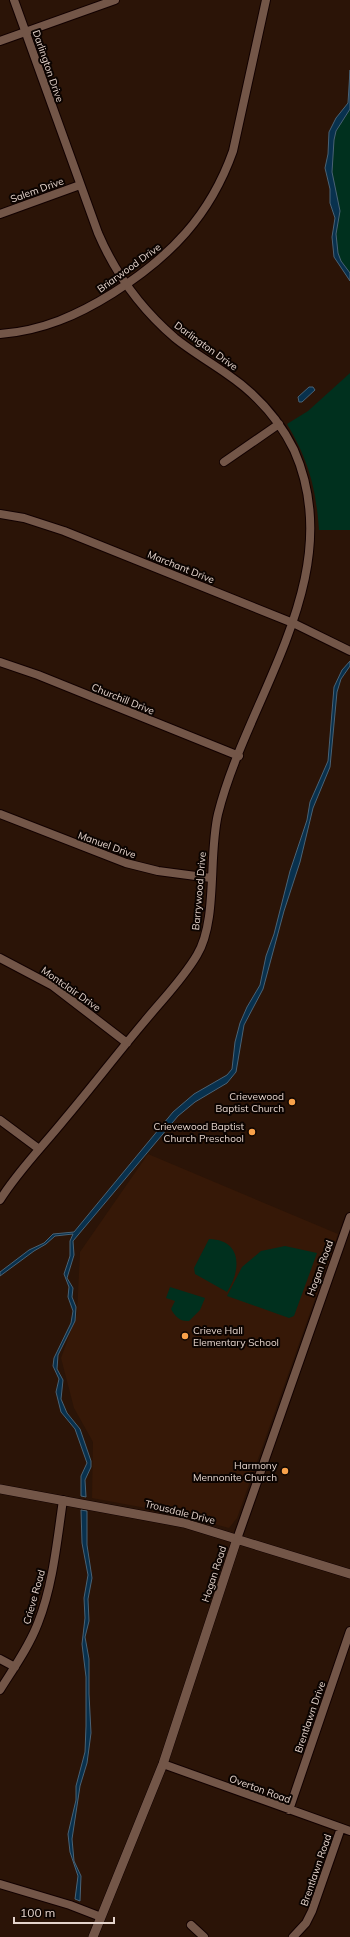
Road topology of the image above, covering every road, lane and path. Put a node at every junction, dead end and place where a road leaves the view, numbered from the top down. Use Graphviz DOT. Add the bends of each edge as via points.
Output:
graph roads {
  1 [pos="14,0"];
  2 [pos="115,0"];
  3 [pos="266,0"];
  4 [pos="26,31"];
  5 [pos="0,41"];
  6 [pos="80,185"];
  7 [pos="0,214"];
  8 [pos="126,285"];
  9 [pos="0,334"];
  10 [pos="279,424"];
  11 [pos="224,462"];
  12 [pos="0,514"];
  13 [pos="293,623"];
  14 [pos="350,651"];
  15 [pos="0,662"];
  16 [pos="239,756"];
  17 [pos="0,814"];
  18 [pos="211,878"];
  19 [pos="0,958"];
  20 [pos="127,1043"];
  21 [pos="0,1120"];
  22 [pos="39,1149"];
  23 [pos="0,1200"];
  24 [pos="350,1217"];
  25 [pos="0,1489"];
  26 [pos="63,1500"];
  27 [pos="237,1539"];
  28 [pos="350,1574"];
  29 [pos="350,1631"];
  30 [pos="0,1659"];
  31 [pos="15,1667"];
  32 [pos="0,1690"];
  33 [pos="163,1764"];
  34 [pos="289,1810"];
  35 [pos="341,1828"];
  36 [pos="350,1831"];
  37 [pos="0,1884"];
  38 [pos="101,1917"];
  39 [pos="191,1926"];
  40 [pos="93,1937"];
  41 [pos="204,1937"];
  42 [pos="294,1937"];
  1 -- 4 [label="street, Darlington Drive"];
  2 -- 4 [label="street"];
  3 -- 8 [label="street, Briarwood Drive" via="239,130 221,181 206,208 180,241 164,257"];
  4 -- 5 [label="street"];
  4 -- 6 [label="street, Darlington Drive"];
  6 -- 7 [label="street, Salem Drive"];
  6 -- 8 [label="street, Darlington Drive" via="105,250"];
  8 -- 9 [label="street, Briarwood Drive" via="83,311 57,323"];
  8 -- 10 [label="street, Darlington Drive" via="157,322 177,340 242,385 268,409"];
  10 -- 11 [label="street"];
  10 -- 13 [label="street, Darlington Drive" via="300,464 310,506 309,564"];
  12 -- 13 [label="street, Marchant Drive" via="48,525"];
  13 -- 14 [label="street, Marchant Drive"];
  13 -- 16 [label="street, Barrywood Drive"];
  15 -- 16 [label="street, Churchill Drive"];
  16 -- 18 [label="street, Barrywood Drive" via="218,816"];
  17 -- 18 [label="street, Manuel Drive" via="121,862 158,871"];
  18 -- 20 [label="street, Barrywood Drive" via="208,918 201,948 183,976"];
  19 -- 20 [label="street, Montclair Drive" via="59,990"];
  20 -- 22 [label="street, Barrywood Drive"];
  21 -- 22 [label="street"];
  22 -- 23 [label="street, Barrywood Drive"];
  24 -- 27 [label="street, Hogan Road"];
  25 -- 26 [label="street, Trousdale Drive"];
  26 -- 27 [label="street, Trousdale Drive" via="184,1523"];
  26 -- 31 [label="street, Crieve Road" via="45,1600 37,1625"];
  27 -- 28 [label="street, Trousdale Drive"];
  27 -- 33 [label="street, Hogan Road"];
  29 -- 34 [label="street, Brentlawn Drive"];
  30 -- 31 [label="street"];
  31 -- 32 [label="street, Crieve Road"];
  33 -- 34 [label="street, Overton Road"];
  33 -- 38 [label="street, Hogan Road"];
  34 -- 35 [label="street, Overton Road"];
  35 -- 36 [label="street, Overton Road"];
  35 -- 42 [label="street, Brentlawn Road" via="312,1911"];
  37 -- 38 [label="street"];
  38 -- 40 [label="street, Hogan Road"];
  39 -- 41 [label="street"];
}
